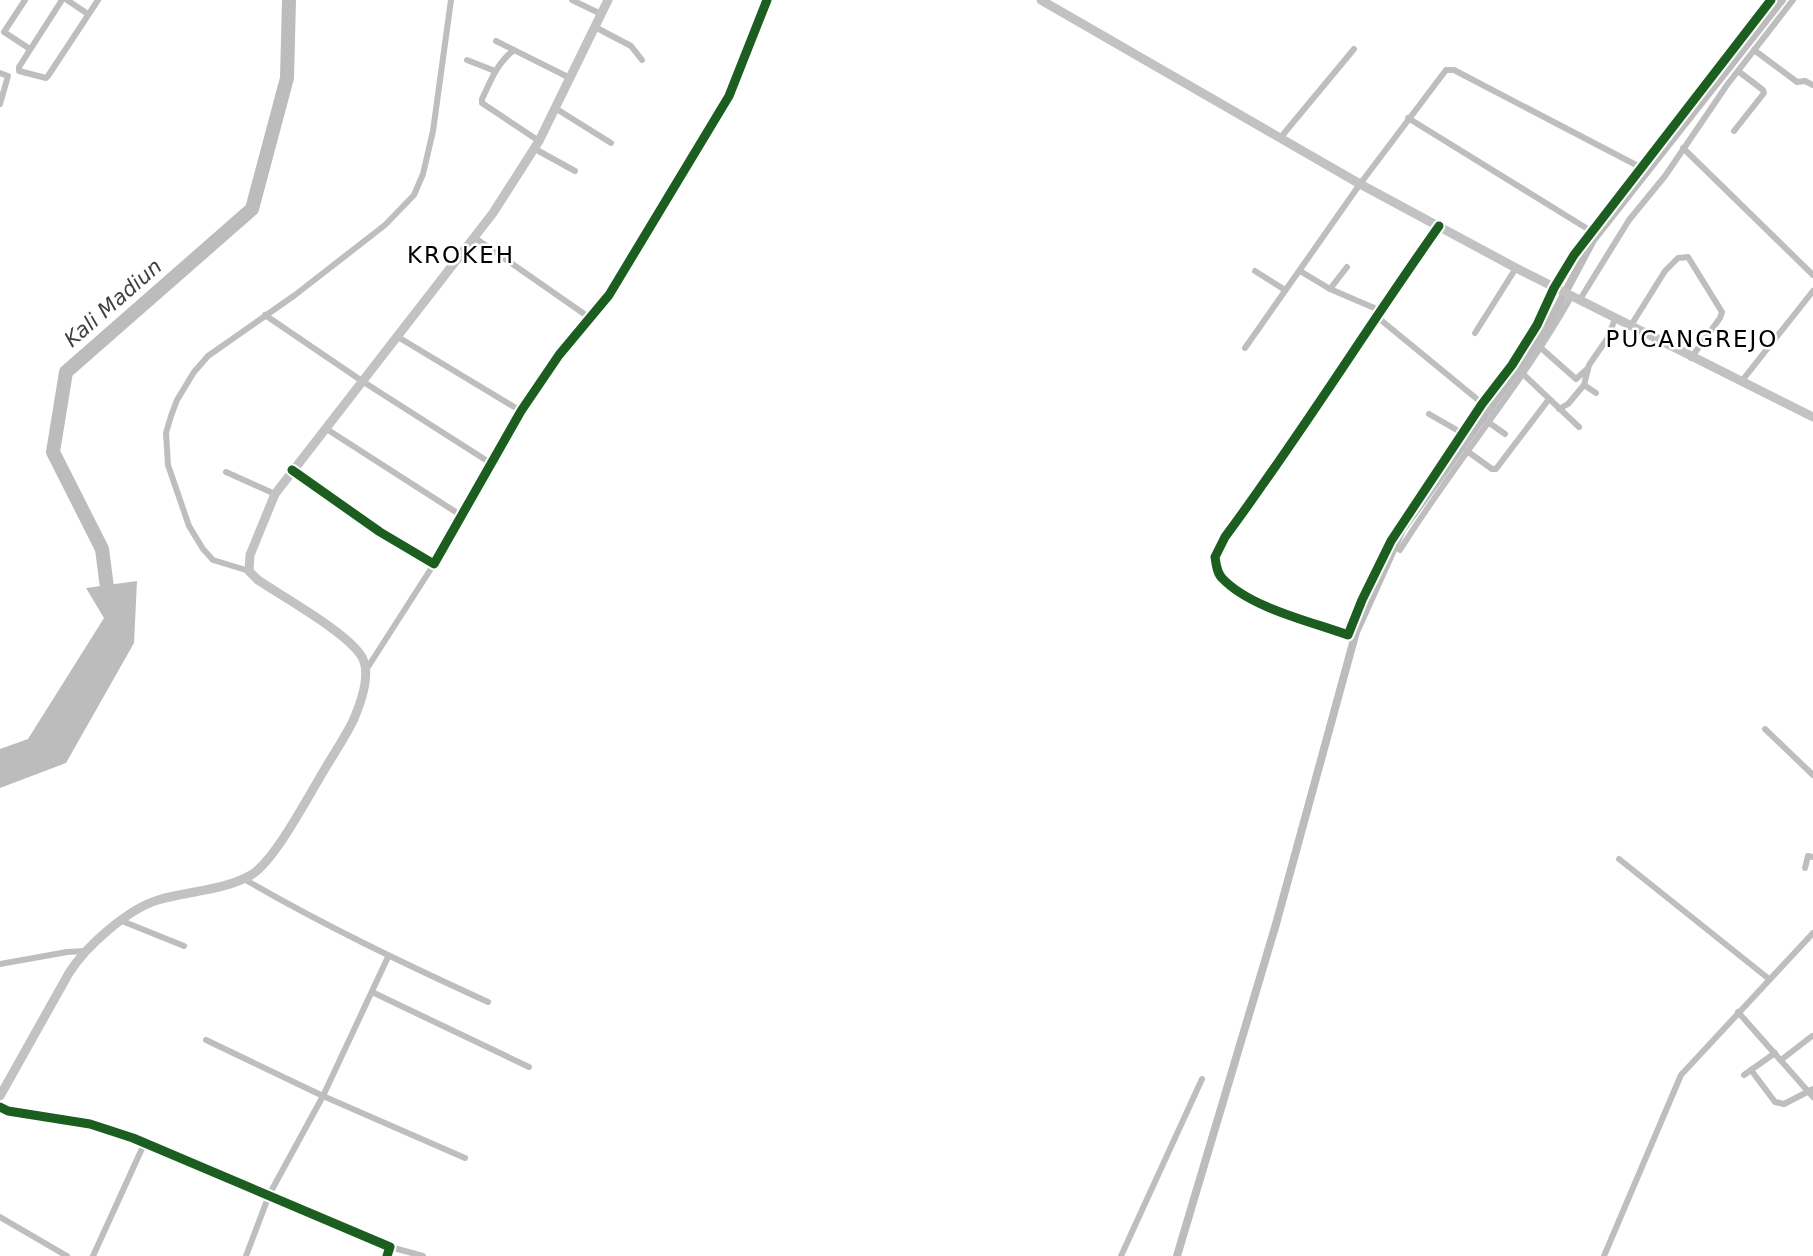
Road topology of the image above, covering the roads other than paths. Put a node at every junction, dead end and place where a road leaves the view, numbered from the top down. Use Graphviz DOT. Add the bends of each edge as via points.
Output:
graph roads {
  1 [pos="25,0"];
  2 [pos="65,0"];
  3 [pos="98,0"];
  4 [pos="451,0"];
  5 [pos="572,0"];
  6 [pos="608,0"];
  7 [pos="767,0"];
  8 [pos="1771,0"];
  9 [pos="1793,0"];
  10 [pos="1044,1"];
  11 [pos="88,14"];
  12 [pos="601,14"];
  13 [pos="595,27"];
  14 [pos="496,41"];
  15 [pos="30,49"];
  16 [pos="1354,49"];
  17 [pos="514,50"];
  18 [pos="1754,50"];
  19 [pos="467,60"];
  20 [pos="642,60"];
  21 [pos="495,71"];
  22 [pos="1738,71"];
  23 [pos="0,73"];
  24 [pos="570,78"];
  25 [pos="1721,80"];
  26 [pos="1813,85"];
  27 [pos="0,104"];
  28 [pos="555,108"];
  29 [pos="1408,118"];
  30 [pos="1734,131"];
  31 [pos="1281,137"];
  32 [pos="611,143"];
  33 [pos="537,145"];
  34 [pos="1683,148"];
  35 [pos="1640,167"];
  36 [pos="575,171"];
  37 [pos="1360,184"];
  38 [pos="1439,226"];
  39 [pos="1591,231"];
  40 [pos="475,238"];
  41 [pos="1347,267"];
  42 [pos="1516,268"];
  43 [pos="1255,271"];
  44 [pos="1300,271"];
  45 [pos="1813,275"];
  46 [pos="1330,289"];
  47 [pos="1556,289"];
  48 [pos="1285,290"];
  49 [pos="1813,290"];
  50 [pos="1573,298"];
  51 [pos="1378,313"];
  52 [pos="265,315"];
  53 [pos="590,318"];
  54 [pos="1615,320"];
  55 [pos="1630,327"];
  56 [pos="1475,333"];
  57 [pos="398,337"];
  58 [pos="1245,348"];
  59 [pos="1541,348"];
  60 [pos="1691,358"];
  61 [pos="1588,368"];
  62 [pos="1522,374"];
  63 [pos="362,381"];
  64 [pos="1741,382"];
  65 [pos="1584,385"];
  66 [pos="1595,393"];
  67 [pos="1549,399"];
  68 [pos="1482,404"];
  69 [pos="1559,409"];
  70 [pos="521,411"];
  71 [pos="1494,413"];
  72 [pos="1429,414"];
  73 [pos="1813,418"];
  74 [pos="1488,422"];
  75 [pos="1578,427"];
  76 [pos="325,428"];
  77 [pos="1462,433"];
  78 [pos="1505,434"];
  79 [pos="1467,451"];
  80 [pos="492,464"];
  81 [pos="292,470"];
  82 [pos="226,472"];
  83 [pos="275,494"];
  84 [pos="462,516"];
  85 [pos="1400,550"];
  86 [pos="434,564"];
  87 [pos="249,570"];
  88 [pos="366,670"];
  89 [pos="1765,729"];
  90 [pos="1813,775"];
  91 [pos="1813,857"];
  92 [pos="1619,859"];
  93 [pos="1805,868"];
  94 [pos="244,879"];
  95 [pos="122,921"];
  96 [pos="1812,937"];
  97 [pos="184,946"];
  98 [pos="85,951"];
  99 [pos="388,957"];
  100 [pos="0,964"];
  101 [pos="1769,979"];
  102 [pos="372,992"];
  103 [pos="488,1002"];
  104 [pos="1738,1012"];
  105 [pos="1812,1036"];
  106 [pos="206,1040"];
  107 [pos="1775,1054"];
  108 [pos="1781,1060"];
  109 [pos="528,1067"];
  110 [pos="1751,1070"];
  111 [pos="1744,1075"];
  112 [pos="1202,1079"];
  113 [pos="1812,1093"];
  114 [pos="0,1096"];
  115 [pos="323,1096"];
  116 [pos="0,1107"];
  117 [pos="145,1142"];
  118 [pos="465,1158"];
  119 [pos="269,1195"];
  120 [pos="0,1217"];
  121 [pos="388,1252"];
  122 [pos="67,1256"];
  123 [pos="93,1256"];
  124 [pos="246,1256"];
  125 [pos="423,1256"];
  126 [pos="1121,1256"];
  127 [pos="1604,1256"];
  1 -- 15 [label="street" via="4,32"];
  2 -- 11 [label="street"];
  2 -- 15 [label="street"];
  3 -- 11 [label="street"];
  4 -- 52 [label="street" via="433,131 414,195 385,225"];
  5 -- 12 [label="street"];
  6 -- 12 [label="street"];
  7 -- 53 [label="street" via="729,96 609,295"];
  8 -- 25 [label="street"];
  9 -- 18 [label="street"];
  10 -- 31 [label="street"];
  11 -- 15 [label="street" via="46,78 18,70"];
  12 -- 13 [label="street"];
  13 -- 20 [label="street" via="631,46"];
  13 -- 24 [label="street"];
  14 -- 17 [label="street"];
  16 -- 31 [label="street"];
  17 -- 21 [label="street"];
  17 -- 24 [label="street"];
  18 -- 22 [label="street"];
  18 -- 26 [label="street" via="1797,82"];
  19 -- 21 [label="street"];
  21 -- 33 [label="street" via="482,103"];
  22 -- 25 [label="street"];
  22 -- 30 [label="street" via="1763,93"];
  23 -- 27 [label="street" via="8,76"];
  24 -- 28 [label="street"];
  25 -- 34 [label="street"];
  25 -- 35 [label="street"];
  28 -- 32 [label="street"];
  28 -- 33 [label="street"];
  29 -- 35 [label="street" via="1449,69"];
  29 -- 37 [label="street"];
  29 -- 39 [label="street"];
  31 -- 37 [label="street"];
  33 -- 36 [label="street"];
  33 -- 40 [label="street"];
  34 -- 45 [label="street"];
  34 -- 50 [label="street"];
  35 -- 39 [label="street"];
  37 -- 38 [label="street"];
  37 -- 44 [label="street"];
  38 -- 42 [label="street"];
  38 -- 51 [label="street"];
  39 -- 47 [label="street"];
  40 -- 53 [label="street"];
  40 -- 57 [label="street"];
  41 -- 46 [label="street"];
  42 -- 47 [label="street"];
  42 -- 56 [label="street"];
  43 -- 48 [label="street"];
  44 -- 46 [label="street"];
  44 -- 48 [label="street"];
  46 -- 51 [label="street"];
  47 -- 50 [label="street"];
  47 -- 68 [label="street" via="1512,365"];
  48 -- 58 [label="street"];
  49 -- 64 [label="street"];
  50 -- 54 [label="street"];
  50 -- 59 [label="street"];
  51 -- 68 [label="street"];
  51 -- 77 [label="street" via="1225,537 1215,557 1220,576 1264,605 1348,635 1391,541"];
  52 -- 63 [label="street"];
  52 -- 87 [label="street" via="214,351 194,372 177,400 166,433 172,481 196,538 213,560"];
  53 -- 70 [label="street"];
  54 -- 55 [label="street"];
  54 -- 61 [label="street"];
  55 -- 60 [label="street"];
  55 -- 60 [label="street" via="1665,271 1678,258 1688,257 1722,312"];
  57 -- 63 [label="street"];
  57 -- 70 [label="street"];
  59 -- 61 [label="street" via="1576,379"];
  59 -- 62 [label="street"];
  60 -- 64 [label="street"];
  61 -- 65 [label="street"];
  62 -- 67 [label="street"];
  62 -- 71 [label="street"];
  63 -- 76 [label="street"];
  63 -- 80 [label="street"];
  64 -- 73 [label="street"];
  65 -- 66 [label="street"];
  65 -- 69 [label="street"];
  67 -- 69 [label="street"];
  67 -- 79 [label="street" via="1496,469"];
  68 -- 71 [label="street"];
  68 -- 77 [label="street"];
  69 -- 75 [label="street"];
  70 -- 80 [label="street"];
  71 -- 74 [label="street"];
  72 -- 77 [label="street"];
  74 -- 78 [label="street"];
  74 -- 79 [label="street"];
  76 -- 81 [label="street"];
  76 -- 84 [label="street"];
  79 -- 85 [label="street"];
  80 -- 84 [label="street"];
  81 -- 83 [label="street"];
  81 -- 86 [label="street"];
  82 -- 83 [label="street"];
  83 -- 87 [label="street" via="250,555"];
  84 -- 86 [label="street"];
  86 -- 88 [label="street"];
  87 -- 88 [label="street" via="350,642"];
  88 -- 94 [label="street" via="352,722 293,823 260,869"];
  89 -- 90 [label="street"];
  91 -- 93 [label="street" via="1808,856"];
  92 -- 101 [label="street"];
  94 -- 95 [label="street" via="157,900"];
  94 -- 99 [label="street"];
  95 -- 97 [label="street"];
  95 -- 98 [label="street"];
  96 -- 101 [label="street"];
  98 -- 100 [label="street"];
  98 -- 114 [label="street"];
  99 -- 102 [label="street"];
  99 -- 103 [label="street"];
  101 -- 104 [label="street"];
  102 -- 109 [label="street"];
  102 -- 115 [label="street"];
  104 -- 107 [label="street"];
  104 -- 127 [label="street" via="1681,1075"];
  105 -- 108 [label="street"];
  106 -- 115 [label="street"];
  107 -- 108 [label="street"];
  107 -- 110 [label="street"];
  108 -- 113 [label="street"];
  110 -- 111 [label="street"];
  110 -- 113 [label="street" via="1775,1102 1784,1104"];
  112 -- 126 [label="street"];
  115 -- 118 [label="street"];
  115 -- 119 [label="street"];
  116 -- 117 [label="street" via="90,1124"];
  117 -- 119 [label="street"];
  117 -- 123 [label="street"];
  119 -- 121 [label="street"];
  119 -- 124 [label="street"];
  120 -- 122 [label="street"];
  121 -- 125 [label="street"];
}
